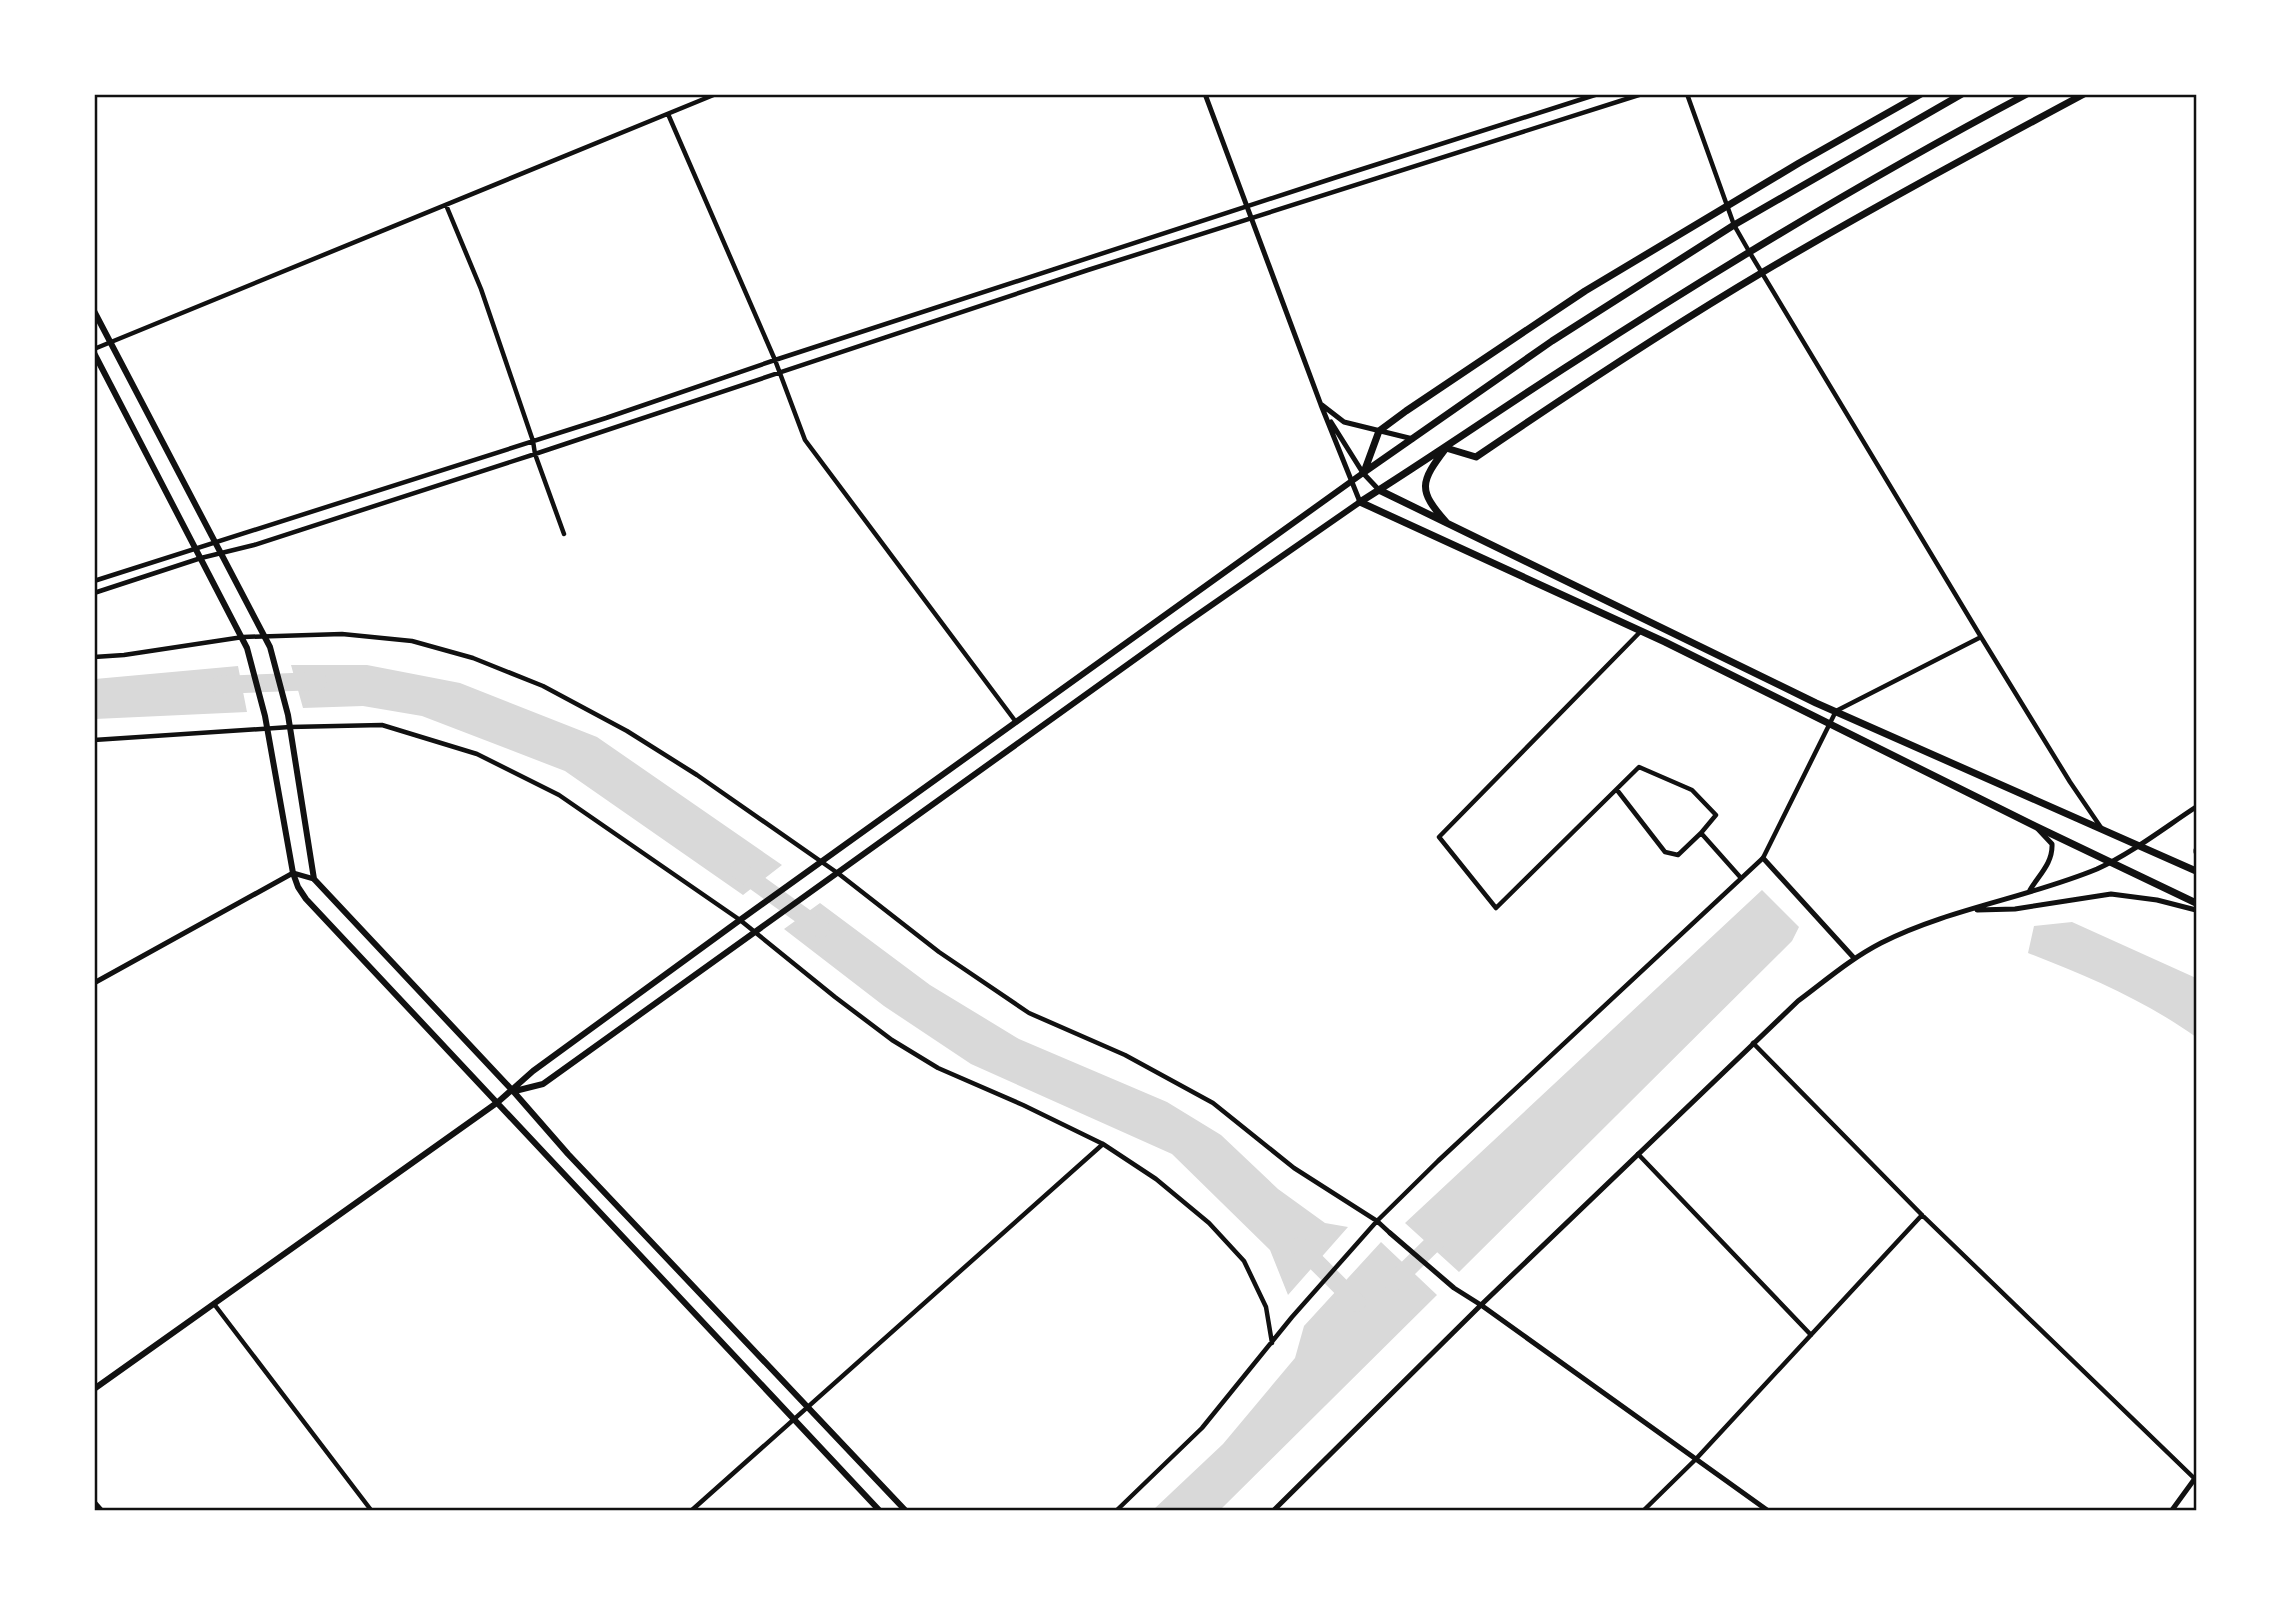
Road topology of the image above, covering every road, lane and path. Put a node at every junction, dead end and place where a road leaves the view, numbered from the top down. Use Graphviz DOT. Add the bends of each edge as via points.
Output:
graph roads {
  1 [pos="716,94"];
  2 [pos="1205,94"];
  3 [pos="1598,94"];
  4 [pos="1642,94"];
  5 [pos="1687,94"];
  6 [pos="1921,94"];
  7 [pos="1962,94"];
  8 [pos="2027,94"];
  9 [pos="2084,94"];
  10 [pos="668,114"];
  11 [pos="446,205"];
  12 [pos="1727,205"];
  13 [pos="1248,207"];
  14 [pos="1252,220"];
  15 [pos="1734,225"];
  16 [pos="1750,253"];
  17 [pos="1762,273"];
  18 [pos="94,311"];
  19 [pos="111,342"];
  20 [pos="94,351"];
  21 [pos="775,360"];
  22 [pos="780,372"];
  23 [pos="1321,404"];
  24 [pos="1379,431"];
  25 [pos="1413,439"];
  26 [pos="533,441"];
  27 [pos="1446,448"];
  28 [pos="535,454"];
  29 [pos="1363,472"];
  30 [pos="1352,481"];
  31 [pos="1379,489"];
  32 [pos="1360,502"];
  33 [pos="1450,526"];
  34 [pos="564,534"];
  35 [pos="215,542"];
  36 [pos="196,548"];
  37 [pos="221,553"];
  38 [pos="201,558"];
  39 [pos="94,581"];
  40 [pos="94,593"];
  41 [pos="1641,631"];
  42 [pos="265,635"];
  43 [pos="243,637"];
  44 [pos="1980,637"];
  45 [pos="94,657"];
  46 [pos="1836,711"];
  47 [pos="1017,722"];
  48 [pos="1831,723"];
  49 [pos="290,727"];
  50 [pos="267,728"];
  51 [pos="94,740"];
  52 [pos="1617,790"];
  53 [pos="2196,807"];
  54 [pos="2035,826"];
  55 [pos="2102,829"];
  56 [pos="1701,833"];
  57 [pos="2139,845"];
  58 [pos="1763,858"];
  59 [pos="2112,861"];
  60 [pos="822,862"];
  61 [pos="2196,871"];
  62 [pos="293,873"];
  63 [pos="839,874"];
  64 [pos="1741,878"];
  65 [pos="314,879"];
  66 [pos="2029,891"];
  67 [pos="2196,903"];
  68 [pos="1970,911"];
  69 [pos="2196,911"];
  70 [pos="740,920"];
  71 [pos="755,933"];
  72 [pos="1854,958"];
  73 [pos="94,983"];
  74 [pos="1752,1042"];
  75 [pos="513,1091"];
  76 [pos="498,1102"];
  77 [pos="1103,1144"];
  78 [pos="1638,1154"];
  79 [pos="1922,1215"];
  80 [pos="1377,1221"];
  81 [pos="1390,1233"];
  82 [pos="213,1303"];
  83 [pos="1481,1305"];
  84 [pos="1811,1335"];
  85 [pos="1272,1343"];
  86 [pos="94,1389"];
  87 [pos="807,1407"];
  88 [pos="794,1419"];
  89 [pos="1696,1459"];
  90 [pos="2196,1478"];
  91 [pos="94,1502"];
  92 [pos="101,1510"];
  93 [pos="371,1510"];
  94 [pos="692,1510"];
  95 [pos="879,1510"];
  96 [pos="905,1510"];
  97 [pos="1117,1510"];
  98 [pos="1274,1510"];
  99 [pos="1644,1510"];
  100 [pos="1767,1510"];
  101 [pos="2172,1510"];
  1 -- 10 [label="street"];
  2 -- 13 [label="street"];
  3 -- 13 [label="street"];
  4 -- 14 [label="street"];
  5 -- 12 [label="street"];
  6 -- 12 [label="main road"];
  7 -- 15 [label="main road"];
  8 -- 16 [label="main road"];
  9 -- 17 [label="main road"];
  10 -- 11 [label="street"];
  10 -- 21 [label="street"];
  11 -- 19 [label="street"];
  11 -- 26 [label="street" via="481,289"];
  12 -- 15 [label="street"];
  12 -- 24 [label="main road" via="1585,291"];
  13 -- 14 [label="street"];
  13 -- 21 [label="street"];
  14 -- 22 [label="street"];
  14 -- 23 [label="street"];
  15 -- 16 [label="street"];
  15 -- 25 [label="main road" via="1552,341"];
  16 -- 17 [label="street"];
  16 -- 27 [label="main road"];
  17 -- 27 [label="main road" via="1612,365 1476,457"];
  17 -- 44 [label="street"];
  18 -- 19 [label="main road"];
  19 -- 20 [label="street"];
  19 -- 35 [label="main road"];
  20 -- 36 [label="main road"];
  21 -- 22 [label="street"];
  21 -- 26 [label="street"];
  22 -- 28 [label="street"];
  22 -- 47 [label="street" via="808,445"];
  23 -- 24 [label="street" via="1344,422"];
  23 -- 29 [label="street"];
  23 -- 30 [label="street"];
  24 -- 25 [label="street"];
  24 -- 29 [label="main road"];
  25 -- 29 [label="main road"];
  26 -- 28 [label="street"];
  26 -- 35 [label="street"];
  27 -- 31 [label="main road"];
  27 -- 33 [label="main road" via="1425,482 1429,502"];
  28 -- 34 [label="street"];
  28 -- 37 [label="street"];
  29 -- 30 [label="main road"];
  29 -- 31 [label="street"];
  30 -- 32 [label="street"];
  30 -- 47 [label="main road"];
  31 -- 32 [label="main road"];
  31 -- 33 [label="main road"];
  32 -- 41 [label="main road"];
  32 -- 63 [label="main road"];
  33 -- 46 [label="main road"];
  35 -- 36 [label="street"];
  35 -- 37 [label="main road"];
  36 -- 38 [label="main road"];
  36 -- 39 [label="street"];
  37 -- 38 [label="street"];
  37 -- 42 [label="main road"];
  38 -- 40 [label="street"];
  38 -- 43 [label="main road"];
  41 -- 48 [label="main road"];
  41 -- 52 [label="street" via="1439,837 1496,908"];
  42 -- 43 [label="street"];
  42 -- 49 [label="main road"];
  42 -- 60 [label="street" via="342,634 412,641 543,685 627,731"];
  43 -- 45 [label="street"];
  43 -- 50 [label="main road"];
  44 -- 46 [label="street"];
  44 -- 55 [label="street"];
  46 -- 48 [label="street"];
  46 -- 55 [label="main road"];
  47 -- 60 [label="main road"];
  48 -- 54 [label="main road"];
  48 -- 58 [label="street"];
  49 -- 50 [label="street"];
  49 -- 65 [label="main road"];
  49 -- 70 [label="street" via="382,725 477,754 559,794"];
  50 -- 51 [label="street"];
  50 -- 62 [label="main road"];
  52 -- 56 [label="street" via="1665,852 1678,855"];
  52 -- 56 [label="street" via="1639,767 1692,790 1716,815"];
  53 -- 57 [label="street"];
  54 -- 59 [label="main road"];
  54 -- 66 [label="street" via="2052,844 2052,853"];
  55 -- 57 [label="main road"];
  56 -- 64 [label="street"];
  57 -- 59 [label="street"];
  57 -- 61 [label="main road"];
  58 -- 64 [label="street"];
  58 -- 72 [label="street"];
  59 -- 66 [label="street"];
  59 -- 67 [label="main road"];
  60 -- 63 [label="street"];
  60 -- 70 [label="main road"];
  62 -- 65 [label="street"];
  62 -- 73 [label="street"];
  62 -- 76 [label="main road" via="306,899"];
  63 -- 71 [label="main road"];
  63 -- 80 [label="street" via="939,952 1029,1013 1125,1055 1213,1103 1294,1168"];
  64 -- 80 [label="street"];
  65 -- 75 [label="main road"];
  66 -- 68 [label="street"];
  68 -- 69 [label="street" via="2111,894"];
  68 -- 72 [label="street" via="1916,928"];
  70 -- 71 [label="street"];
  70 -- 75 [label="main road" via="533,1071"];
  71 -- 75 [label="main road" via="543,1084"];
  71 -- 77 [label="street" via="883,1032 938,1068"];
  72 -- 74 [label="street"];
  74 -- 78 [label="street"];
  74 -- 79 [label="street"];
  75 -- 76 [label="main road"];
  75 -- 87 [label="main road"];
  76 -- 82 [label="main road"];
  76 -- 88 [label="main road"];
  77 -- 85 [label="street" via="1156,1178 1209,1223 1244,1261 1266,1307"];
  77 -- 87 [label="street"];
  78 -- 83 [label="street"];
  78 -- 84 [label="street"];
  79 -- 84 [label="street"];
  79 -- 90 [label="street"];
  80 -- 81 [label="street"];
  80 -- 85 [label="street"];
  81 -- 83 [label="street"];
  82 -- 86 [label="main road"];
  82 -- 93 [label="street"];
  83 -- 89 [label="street"];
  83 -- 98 [label="street"];
  84 -- 89 [label="street"];
  85 -- 97 [label="street" via="1202,1428"];
  87 -- 88 [label="street"];
  87 -- 96 [label="main road"];
  88 -- 94 [label="street"];
  88 -- 95 [label="main road"];
  89 -- 99 [label="street"];
  89 -- 100 [label="street"];
  90 -- 101 [label="street"];
  91 -- 92 [label="street"];
}
